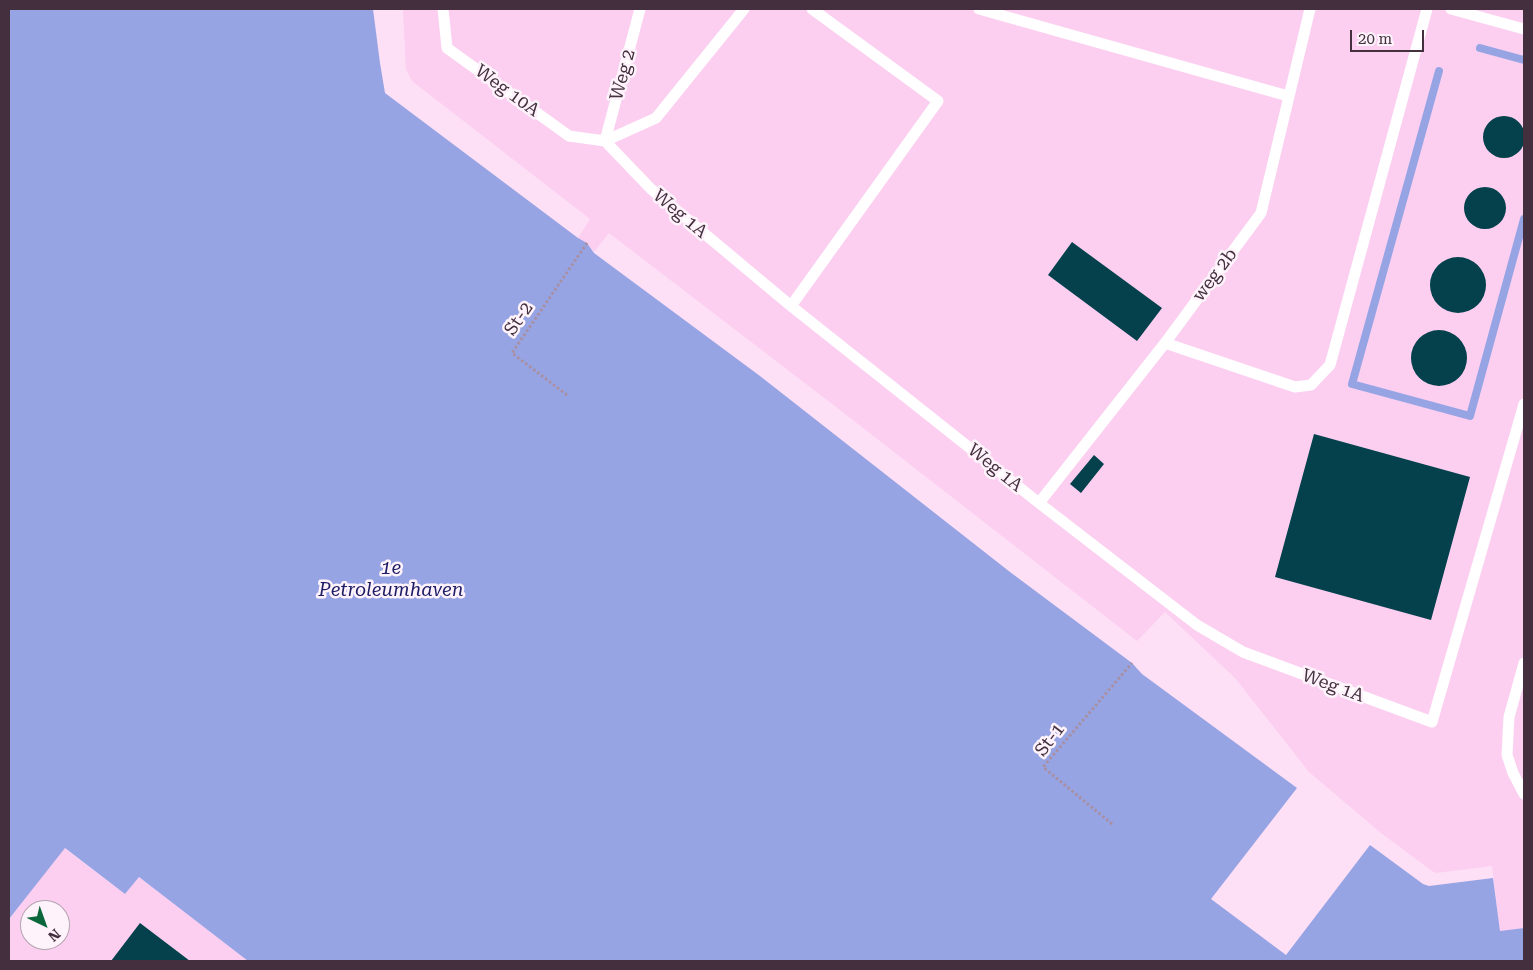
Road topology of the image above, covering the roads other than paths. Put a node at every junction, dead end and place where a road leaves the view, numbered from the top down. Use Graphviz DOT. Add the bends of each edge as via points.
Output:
graph roads {
  1 [pos="443,9"];
  2 [pos="640,9"];
  3 [pos="744,9"];
  4 [pos="812,9"];
  5 [pos="978,9"];
  6 [pos="1310,9"];
  7 [pos="1427,9"];
  8 [pos="1451,9"];
  9 [pos="1524,29"];
  10 [pos="1288,96"];
  11 [pos="605,141"];
  12 [pos="791,306"];
  13 [pos="1165,343"];
  14 [pos="1524,404"];
  15 [pos="1039,503"];
  16 [pos="1524,663"];
  17 [pos="1524,794"];
  1 -- 11 [label="lane, Weg 10A" via="447,48 569,136"];
  2 -- 11 [label="lane, Weg 2"];
  3 -- 11 [label="lane" via="656,118"];
  4 -- 12 [label="lane" via="938,101"];
  5 -- 10 [label="lane"];
  6 -- 10 [label="lane, weg 2b"];
  7 -- 13 [label="lane" via="1330,365 1311,385 1295,387"];
  8 -- 9 [label="lane"];
  10 -- 13 [label="lane, weg 2b" via="1261,213"];
  11 -- 12 [label="lane, Weg 1A" via="651,190"];
  12 -- 15 [label="lane, Weg 1A"];
  13 -- 15 [label="lane, weg 2b"];
  14 -- 15 [label="lane, Weg 1A" via="1432,722 1244,652 1197,625"];
  16 -- 17 [label="lane" via="1509,717 1507,755"];
}
